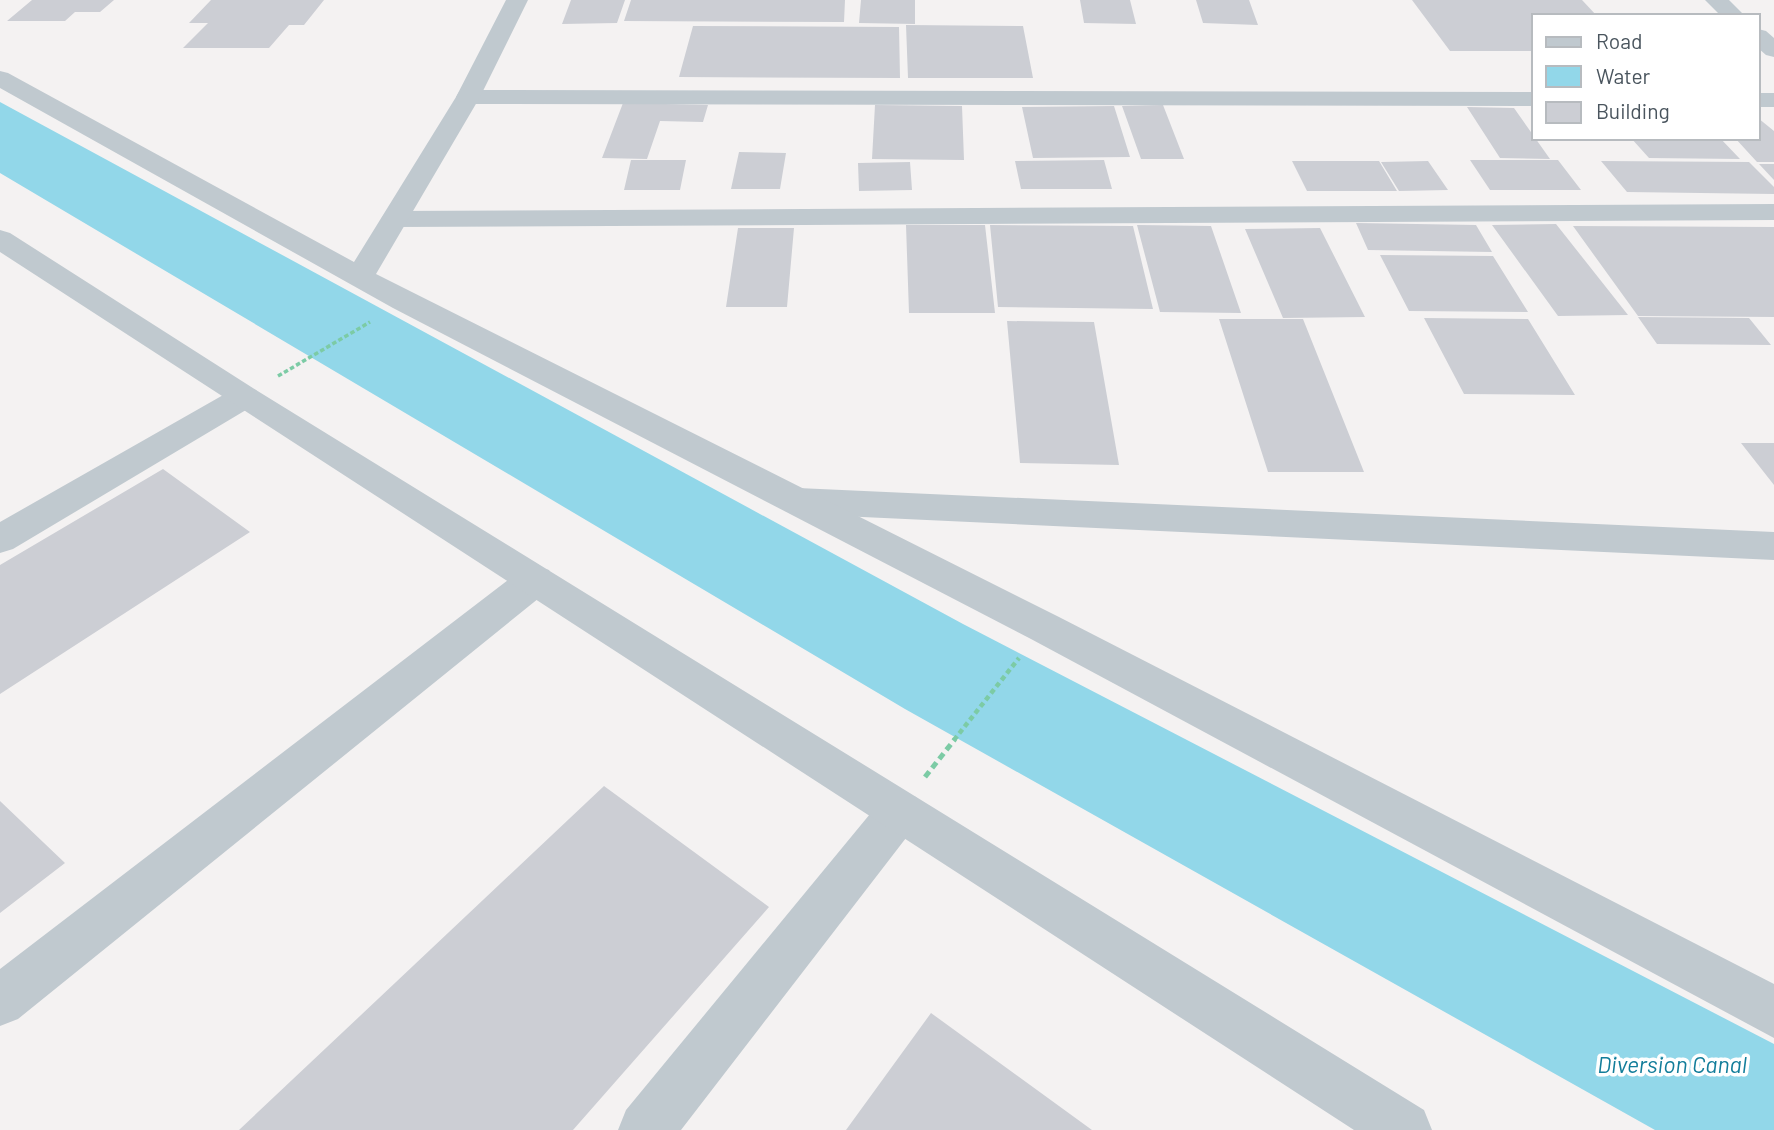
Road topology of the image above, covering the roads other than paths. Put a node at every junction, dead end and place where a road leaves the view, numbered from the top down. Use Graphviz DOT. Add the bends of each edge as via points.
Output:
graph roads {
  1 [pos="517,0"];
  2 [pos="1716,0"];
  3 [pos="1732,14"];
  4 [pos="1760,38"];
  5 [pos="1774,50"];
  6 [pos="0,78"];
  7 [pos="468,97"];
  8 [pos="1532,99"];
  9 [pos="1774,212"];
  10 [pos="395,219"];
  11 [pos="0,239"];
  12 [pos="359,278"];
  13 [pos="244,397"];
  14 [pos="798,500"];
  15 [pos="0,539"];
  16 [pos="1774,546"];
  17 [pos="535,580"];
  18 [pos="900,811"];
  19 [pos="0,1001"];
  20 [pos="1774,1012"];
  21 [pos="646,1130"];
  22 [pos="1405,1130"];
  1 -- 7 [label="street"];
  2 -- 3 [label="street"];
  4 -- 5 [label="street"];
  6 -- 12 [label="street"];
  7 -- 8 [label="street"];
  7 -- 10 [label="street"];
  9 -- 10 [label="street"];
  10 -- 12 [label="street"];
  11 -- 13 [label="street"];
  12 -- 14 [label="street"];
  13 -- 15 [label="street"];
  13 -- 17 [label="street"];
  14 -- 16 [label="street"];
  14 -- 20 [label="street"];
  17 -- 18 [label="street"];
  17 -- 19 [label="street"];
  18 -- 21 [label="street"];
  18 -- 22 [label="street"];
}
